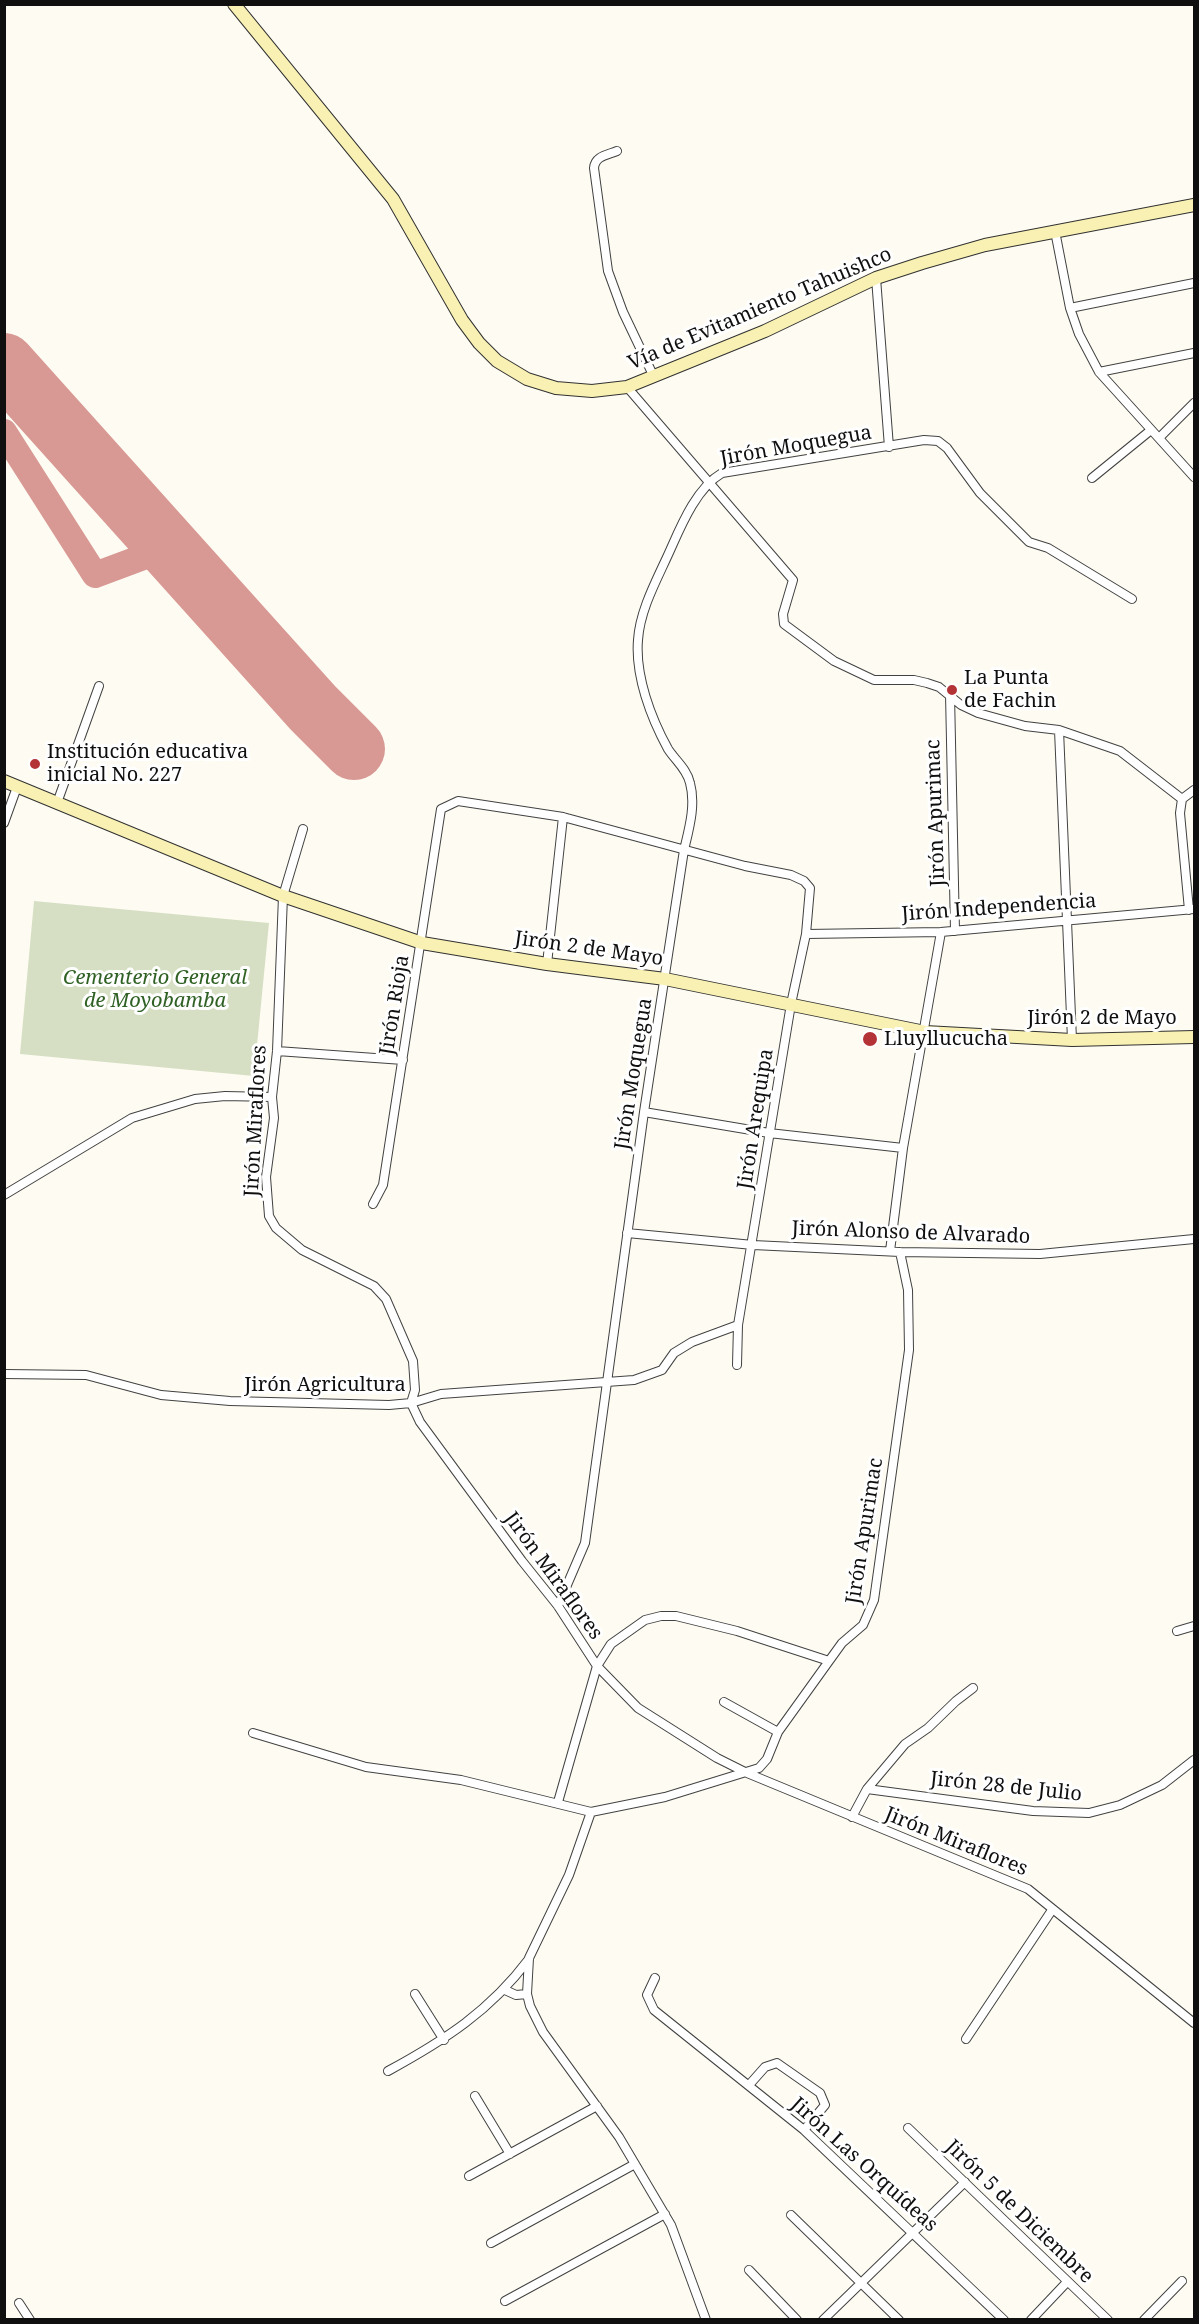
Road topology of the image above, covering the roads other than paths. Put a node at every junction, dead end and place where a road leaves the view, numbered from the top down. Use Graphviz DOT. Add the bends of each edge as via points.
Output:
graph roads {
  1 [pos="234,4"];
  2 [pos="617,151"];
  3 [pos="1194,205"];
  4 [pos="1055,231"];
  5 [pos="876,278"];
  6 [pos="1194,283"];
  7 [pos="1070,308"];
  8 [pos="1194,353"];
  9 [pos="1099,372"];
  10 [pos="653,375"];
  11 [pos="627,387"];
  12 [pos="1194,403"];
  13 [pos="1151,430"];
  14 [pos="1159,438"];
  15 [pos="889,447"];
  16 [pos="1194,477"];
  17 [pos="1092,478"];
  18 [pos="708,481"];
  19 [pos="1132,599"];
  20 [pos="99,686"];
  21 [pos="950,694"];
  22 [pos="1059,730"];
  23 [pos="4,781"];
  24 [pos="17,786"];
  25 [pos="1194,790"];
  26 [pos="1182,800"];
  27 [pos="57,803"];
  28 [pos="563,817"];
  29 [pos="4,823"];
  30 [pos="303,829"];
  31 [pos="684,850"];
  32 [pos="283,896"];
  33 [pos="1192,909"];
  34 [pos="1066,920"];
  35 [pos="956,931"];
  36 [pos="941,932"];
  37 [pos="806,934"];
  38 [pos="422,943"];
  39 [pos="547,964"];
  40 [pos="665,979"];
  41 [pos="791,1004"];
  42 [pos="925,1032"];
  43 [pos="1194,1037"];
  44 [pos="1072,1040"];
  45 [pos="277,1051"];
  46 [pos="403,1060"];
  47 [pos="272,1097"];
  48 [pos="644,1112"];
  49 [pos="769,1133"];
  50 [pos="903,1148"];
  51 [pos="4,1195"];
  52 [pos="373,1204"];
  53 [pos="627,1233"];
  54 [pos="1194,1239"];
  55 [pos="753,1245"];
  56 [pos="895,1251"];
  57 [pos="738,1325"];
  58 [pos="737,1365"];
  59 [pos="4,1374"];
  60 [pos="606,1384"];
  61 [pos="411,1403"];
  62 [pos="558,1606"];
  63 [pos="1194,1626"];
  64 [pos="1177,1631"];
  65 [pos="829,1661"];
  66 [pos="597,1666"];
  67 [pos="973,1688"];
  68 [pos="724,1702"];
  69 [pos="778,1732"];
  70 [pos="254,1733"];
  71 [pos="1194,1760"];
  72 [pos="747,1773"];
  73 [pos="867,1789"];
  74 [pos="558,1802"];
  75 [pos="591,1812"];
  76 [pos="852,1817"];
  77 [pos="1052,1910"];
  78 [pos="529,1958"];
  79 [pos="655,1978"];
  80 [pos="505,1990"];
  81 [pos="415,1994"];
  82 [pos="527,1994"];
  83 [pos="1194,2023"];
  84 [pos="966,2038"];
  85 [pos="444,2040"];
  86 [pos="388,2071"];
  87 [pos="749,2085"];
  88 [pos="475,2096"];
  89 [pos="597,2106"];
  90 [pos="908,2128"];
  91 [pos="804,2130"];
  92 [pos="510,2154"];
  93 [pos="635,2164"];
  94 [pos="469,2176"];
  95 [pos="965,2182"];
  96 [pos="665,2214"];
  97 [pos="791,2215"];
  98 [pos="914,2232"];
  99 [pos="491,2243"];
  100 [pos="749,2270"];
  101 [pos="1182,2281"];
  102 [pos="860,2282"];
  103 [pos="1067,2282"];
  104 [pos="506,2301"];
  105 [pos="20,2303"];
  106 [pos="30,2319"];
  107 [pos="706,2319"];
  108 [pos="797,2319"];
  109 [pos="823,2319"];
  110 [pos="899,2319"];
  111 [pos="1004,2319"];
  112 [pos="1031,2319"];
  113 [pos="1108,2319"];
  114 [pos="1144,2319"];
  1 -- 11 [label="main road, Vía de Evitamiento Tahuishco" via="393,199 462,320 497,362 556,388 592,391"];
  2 -- 10 [label="street" via="594,162 608,271"];
  3 -- 4 [label="main road, Vía de Evitamiento Tahuishco"];
  4 -- 5 [label="main road, Vía de Evitamiento Tahuishco" via="985,245"];
  4 -- 7 [label="street"];
  5 -- 10 [label="main road, Vía de Evitamiento Tahuishco" via="765,332"];
  5 -- 15 [label="street"];
  6 -- 7 [label="street"];
  7 -- 9 [label="street"];
  8 -- 9 [label="street"];
  9 -- 13 [label="street"];
  10 -- 11 [label="main road, Vía de Evitamiento Tahuishco"];
  11 -- 18 [label="street"];
  12 -- 14 [label="street"];
  13 -- 14 [label="street"];
  13 -- 17 [label="street"];
  14 -- 16 [label="street"];
  15 -- 18 [label="street, Jirón Moquegua" via="735,470"];
  15 -- 19 [label="street, Jirón Moquegua" via="938,441 997,513 1029,542 1048,548"];
  18 -- 21 [label="street" via="793,580 784,624 834,661 874,680 914,680"];
  18 -- 31 [label="street, Jirón Moquegua" via="678,532 647,602 638,639 639,666 652,715 668,750 690,782 691,819"];
  20 -- 27 [label="street"];
  21 -- 22 [label="street" via="978,713 1025,726"];
  21 -- 35 [label="street, Jirón Apurimac"];
  22 -- 26 [label="street" via="1120,751"];
  22 -- 34 [label="street"];
  23 -- 24 [label="main road, Jirón 2 de Mayo"];
  24 -- 27 [label="main road, Jirón 2 de Mayo"];
  24 -- 29 [label="street"];
  25 -- 26 [label="street"];
  26 -- 33 [label="street" via="1180,813"];
  27 -- 32 [label="main road, Jirón 2 de Mayo"];
  28 -- 31 [label="street"];
  28 -- 38 [label="street, Jirón Rioja" via="458,801 441,809"];
  28 -- 39 [label="street"];
  30 -- 32 [label="street, Jirón Miraflores"];
  31 -- 37 [label="street, Jirón Arequipa" via="791,874 804,881 810,888"];
  31 -- 40 [label="street, Jirón Moquegua"];
  32 -- 38 [label="main road, Jirón 2 de Mayo"];
  32 -- 45 [label="street, Jirón Miraflores"];
  33 -- 34 [label="street, Jirón Independencia"];
  34 -- 35 [label="street, Jirón Independencia"];
  34 -- 44 [label="street"];
  35 -- 36 [label="street, Jirón Independencia"];
  36 -- 37 [label="street, Jirón Independencia"];
  36 -- 42 [label="street, Jirón Apurimac"];
  37 -- 41 [label="street, Jirón Arequipa"];
  38 -- 39 [label="main road, Jirón 2 de Mayo"];
  38 -- 46 [label="street, Jirón Rioja"];
  39 -- 40 [label="main road, Jirón 2 de Mayo"];
  40 -- 41 [label="main road, Jirón 2 de Mayo"];
  40 -- 48 [label="street, Jirón Moquegua"];
  41 -- 42 [label="main road, Jirón 2 de Mayo"];
  41 -- 49 [label="street, Jirón Arequipa"];
  42 -- 44 [label="main road, Jirón 2 de Mayo"];
  42 -- 50 [label="street, Jirón Apurimac"];
  43 -- 44 [label="main road, Jirón 2 de Mayo"];
  45 -- 46 [label="street"];
  45 -- 47 [label="street, Jirón Miraflores"];
  46 -- 52 [label="street, Jirón Rioja" via="382,1185"];
  47 -- 51 [label="street" via="195,1099 132,1118"];
  47 -- 61 [label="street, Jirón Miraflores" via="274,1118 265,1196 269,1216 276,1228 302,1250 374,1286 386,1299 413,1361 415,1390"];
  48 -- 49 [label="street"];
  48 -- 53 [label="street, Jirón Moquegua"];
  49 -- 50 [label="street"];
  49 -- 55 [label="street, Jirón Arequipa"];
  50 -- 56 [label="street, Jirón Apurimac"];
  53 -- 55 [label="street, Jirón Alonso de Alvarado"];
  53 -- 60 [label="street, Jirón Moquegua"];
  54 -- 56 [label="street, Jirón Alonso de Alvarado" via="1040,1254"];
  55 -- 56 [label="street, Jirón Alonso de Alvarado"];
  55 -- 57 [label="street, Jirón Arequipa"];
  56 -- 65 [label="street, Jirón Apurimac" via="908,1290 909,1350 874,1600 863,1625"];
  57 -- 58 [label="street, Jirón Arequipa"];
  57 -- 60 [label="street, Jirón Agricultura" via="692,1342 674,1353 662,1370"];
  59 -- 61 [label="street, Jirón Agricultura" via="86,1375 161,1395 230,1401"];
  60 -- 61 [label="street, Jirón Agricultura" via="441,1395"];
  60 -- 62 [label="street, Jirón Moquegua" via="585,1543"];
  61 -- 62 [label="street, Jirón Miraflores" via="454,1471"];
  62 -- 66 [label="street, Jirón Miraflores"];
  63 -- 64 [label="street"];
  65 -- 66 [label="street" via="737,1631 661,1616 645,1620 625,1633 611,1644"];
  65 -- 69 [label="street, Jirón Apurimac"];
  66 -- 72 [label="street, Jirón Miraflores" via="638,1708"];
  66 -- 74 [label="street"];
  67 -- 73 [label="street" via="905,1744"];
  68 -- 69 [label="street"];
  69 -- 72 [label="street, Jirón Apurimac" via="767,1759"];
  70 -- 74 [label="street" via="366,1767 461,1779"];
  71 -- 73 [label="street, Jirón 28 de Julio" via="1162,1785 1120,1805 1089,1813 1033,1811"];
  72 -- 75 [label="street" via="665,1797"];
  72 -- 76 [label="street, Jirón Miraflores"];
  73 -- 76 [label="street"];
  74 -- 75 [label="street"];
  75 -- 78 [label="street" via="569,1875"];
  76 -- 77 [label="street, Jirón Miraflores" via="1028,1889"];
  77 -- 83 [label="street, Jirón Miraflores"];
  77 -- 84 [label="street"];
  78 -- 80 [label="street"];
  78 -- 82 [label="street"];
  79 -- 87 [label="street, Jirón Las Orquídeas" via="647,1995 651,2007"];
  80 -- 82 [label="street"];
  80 -- 85 [label="street"];
  81 -- 85 [label="street"];
  82 -- 89 [label="street" via="543,2032"];
  85 -- 86 [label="street"];
  87 -- 91 [label="street, Jirón Las Orquídeas"];
  87 -- 91 [label="street" via="765,2067 777,2063 820,2093 825,2105"];
  88 -- 92 [label="street"];
  89 -- 92 [label="street"];
  89 -- 93 [label="street"];
  90 -- 95 [label="street, Jirón 5 de Diciembre"];
  91 -- 98 [label="street, Jirón Las Orquídeas"];
  92 -- 94 [label="street"];
  93 -- 96 [label="street"];
  93 -- 99 [label="street"];
  95 -- 98 [label="street"];
  95 -- 103 [label="street, Jirón 5 de Diciembre"];
  96 -- 104 [label="street"];
  96 -- 107 [label="street"];
  97 -- 102 [label="street"];
  98 -- 102 [label="street"];
  98 -- 111 [label="street, Jirón Las Orquídeas"];
  100 -- 108 [label="street"];
  101 -- 114 [label="street"];
  102 -- 109 [label="street"];
  102 -- 110 [label="street"];
  103 -- 112 [label="street"];
  103 -- 113 [label="street, Jirón 5 de Diciembre"];
  105 -- 106 [label="street"];
}
